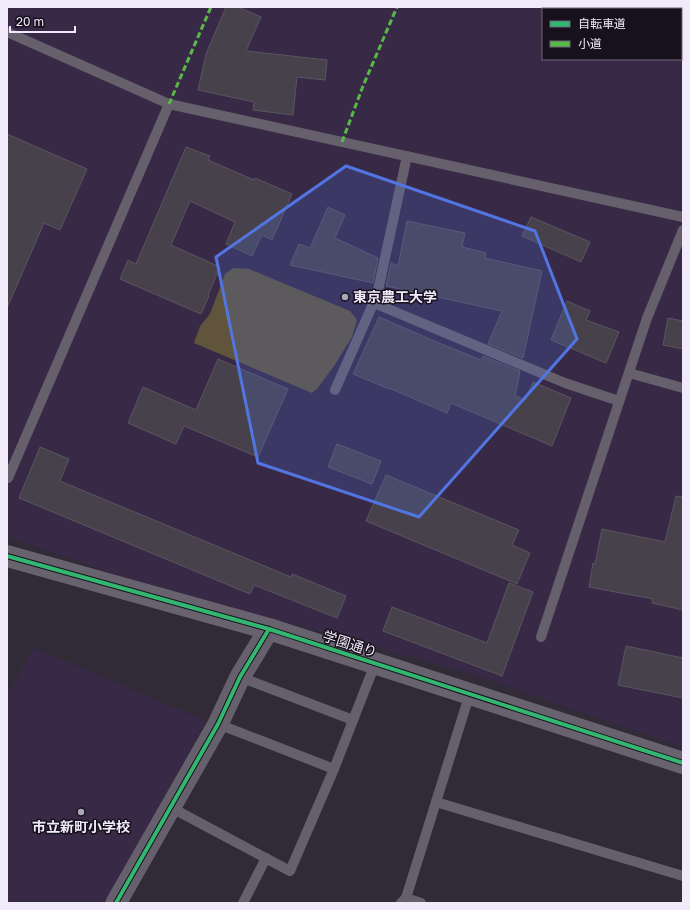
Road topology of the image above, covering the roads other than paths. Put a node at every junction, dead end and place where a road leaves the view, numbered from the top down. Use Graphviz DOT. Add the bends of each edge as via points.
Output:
graph roads {
  1 [pos="7,32"];
  2 [pos="169,104"];
  3 [pos="407,156"];
  4 [pos="683,217"];
  5 [pos="683,230"];
  6 [pos="374,303"];
  7 [pos="629,373"];
  8 [pos="683,388"];
  9 [pos="335,390"];
  10 [pos="619,401"];
  11 [pos="8,478"];
  12 [pos="7,556"];
  13 [pos="269,629"];
  14 [pos="541,637"];
  15 [pos="375,664"];
  16 [pos="240,677"];
  17 [pos="470,693"];
  18 [pos="354,720"];
  19 [pos="218,724"];
  20 [pos="683,762"];
  21 [pos="334,769"];
  22 [pos="436,802"];
  23 [pos="170,807"];
  24 [pos="266,858"];
  25 [pos="683,876"];
  26 [pos="404,901"];
  27 [pos="116,903"];
  28 [pos="243,903"];
  29 [pos="421,903"];
  1 -- 2 [label="lane"];
  2 -- 3 [label="lane"];
  2 -- 11 [label="lane"];
  3 -- 4 [label="lane"];
  3 -- 6 [label="lane"];
  5 -- 7 [label="lane" via="647,318"];
  6 -- 9 [label="lane"];
  6 -- 10 [label="lane" via="565,383"];
  7 -- 8 [label="lane"];
  7 -- 10 [label="lane"];
  10 -- 14 [label="lane"];
  12 -- 13 [label="street, 学園通り"];
  13 -- 15 [label="street, 学園通り"];
  13 -- 16 [label="street"];
  15 -- 17 [label="street, 学園通り"];
  15 -- 18 [label="lane"];
  16 -- 18 [label="lane"];
  16 -- 19 [label="street"];
  17 -- 20 [label="street, 学園通り"];
  17 -- 22 [label="lane"];
  18 -- 21 [label="lane"];
  19 -- 21 [label="lane"];
  19 -- 23 [label="street"];
  21 -- 24 [label="lane" via="290,871"];
  22 -- 25 [label="lane"];
  22 -- 26 [label="lane"];
  23 -- 24 [label="lane"];
  23 -- 27 [label="street"];
  24 -- 28 [label="lane"];
  26 -- 29 [label="lane"];
}
